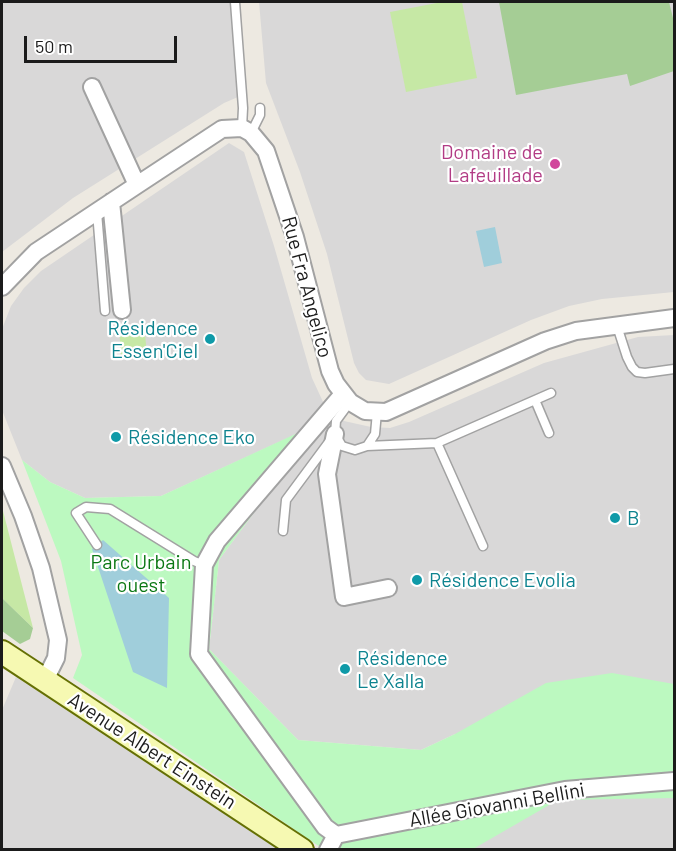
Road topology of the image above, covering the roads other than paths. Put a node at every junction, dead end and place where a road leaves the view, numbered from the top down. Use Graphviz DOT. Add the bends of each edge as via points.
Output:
graph roads {
  1 [pos="235,2"];
  2 [pos="92,87"];
  3 [pos="260,108"];
  4 [pos="246,130"];
  5 [pos="137,185"];
  6 [pos="111,202"];
  7 [pos="97,212"];
  8 [pos="2,287"];
  9 [pos="114,310"];
  10 [pos="675,318"];
  11 [pos="617,326"];
  12 [pos="675,369"];
  13 [pos="550,393"];
  14 [pos="346,398"];
  15 [pos="535,400"];
  16 [pos="377,412"];
  17 [pos="549,433"];
  18 [pos="335,434"];
  19 [pos="437,443"];
  20 [pos="367,446"];
  21 [pos="2,466"];
  22 [pos="283,531"];
  23 [pos="97,545"];
  24 [pos="483,546"];
  25 [pos="204,565"];
  26 [pos="388,588"];
  27 [pos="2,652"];
  28 [pos="45,680"];
  29 [pos="675,781"];
  30 [pos="332,842"];
  31 [pos="302,849"];
  1 -- 4 [label="lane"];
  2 -- 5 [label="street"];
  3 -- 4 [label="lane" via="260,115"];
  4 -- 5 [label="street" via="222,129"];
  4 -- 14 [label="street, Rue Fra Angelico" via="266,151 295,237 330,371"];
  5 -- 6 [label="street"];
  6 -- 7 [label="street"];
  6 -- 9 [label="street"];
  7 -- 8 [label="street" via="36,252"];
  7 -- 9 [label="lane"];
  10 -- 11 [label="street"];
  11 -- 12 [label="lane" via="627,357 638,372"];
  11 -- 16 [label="street" via="545,340 386,412"];
  13 -- 15 [label="lane"];
  14 -- 16 [label="street" via="365,411"];
  14 -- 18 [label="lane"];
  14 -- 25 [label="street" via="217,541"];
  15 -- 17 [label="lane"];
  15 -- 19 [label="lane"];
  16 -- 20 [label="lane" via="375,434"];
  18 -- 20 [label="lane" via="342,446 355,450"];
  18 -- 22 [label="lane" via="286,500"];
  18 -- 26 [label="street" via="327,474 344,597"];
  19 -- 20 [label="lane"];
  19 -- 24 [label="lane"];
  21 -- 28 [label="street" via="41,568 58,640 56,658"];
  23 -- 25 [label="lane" via="76,513 86,507 110,509"];
  25 -- 30 [label="street" via="199,654"];
  27 -- 28 [label="main road, Avenue Albert Einstein"];
  28 -- 31 [label="main road, Avenue Albert Einstein"];
  29 -- 30 [label="street, Allée Giovanni Bellini" via="565,789"];
}
